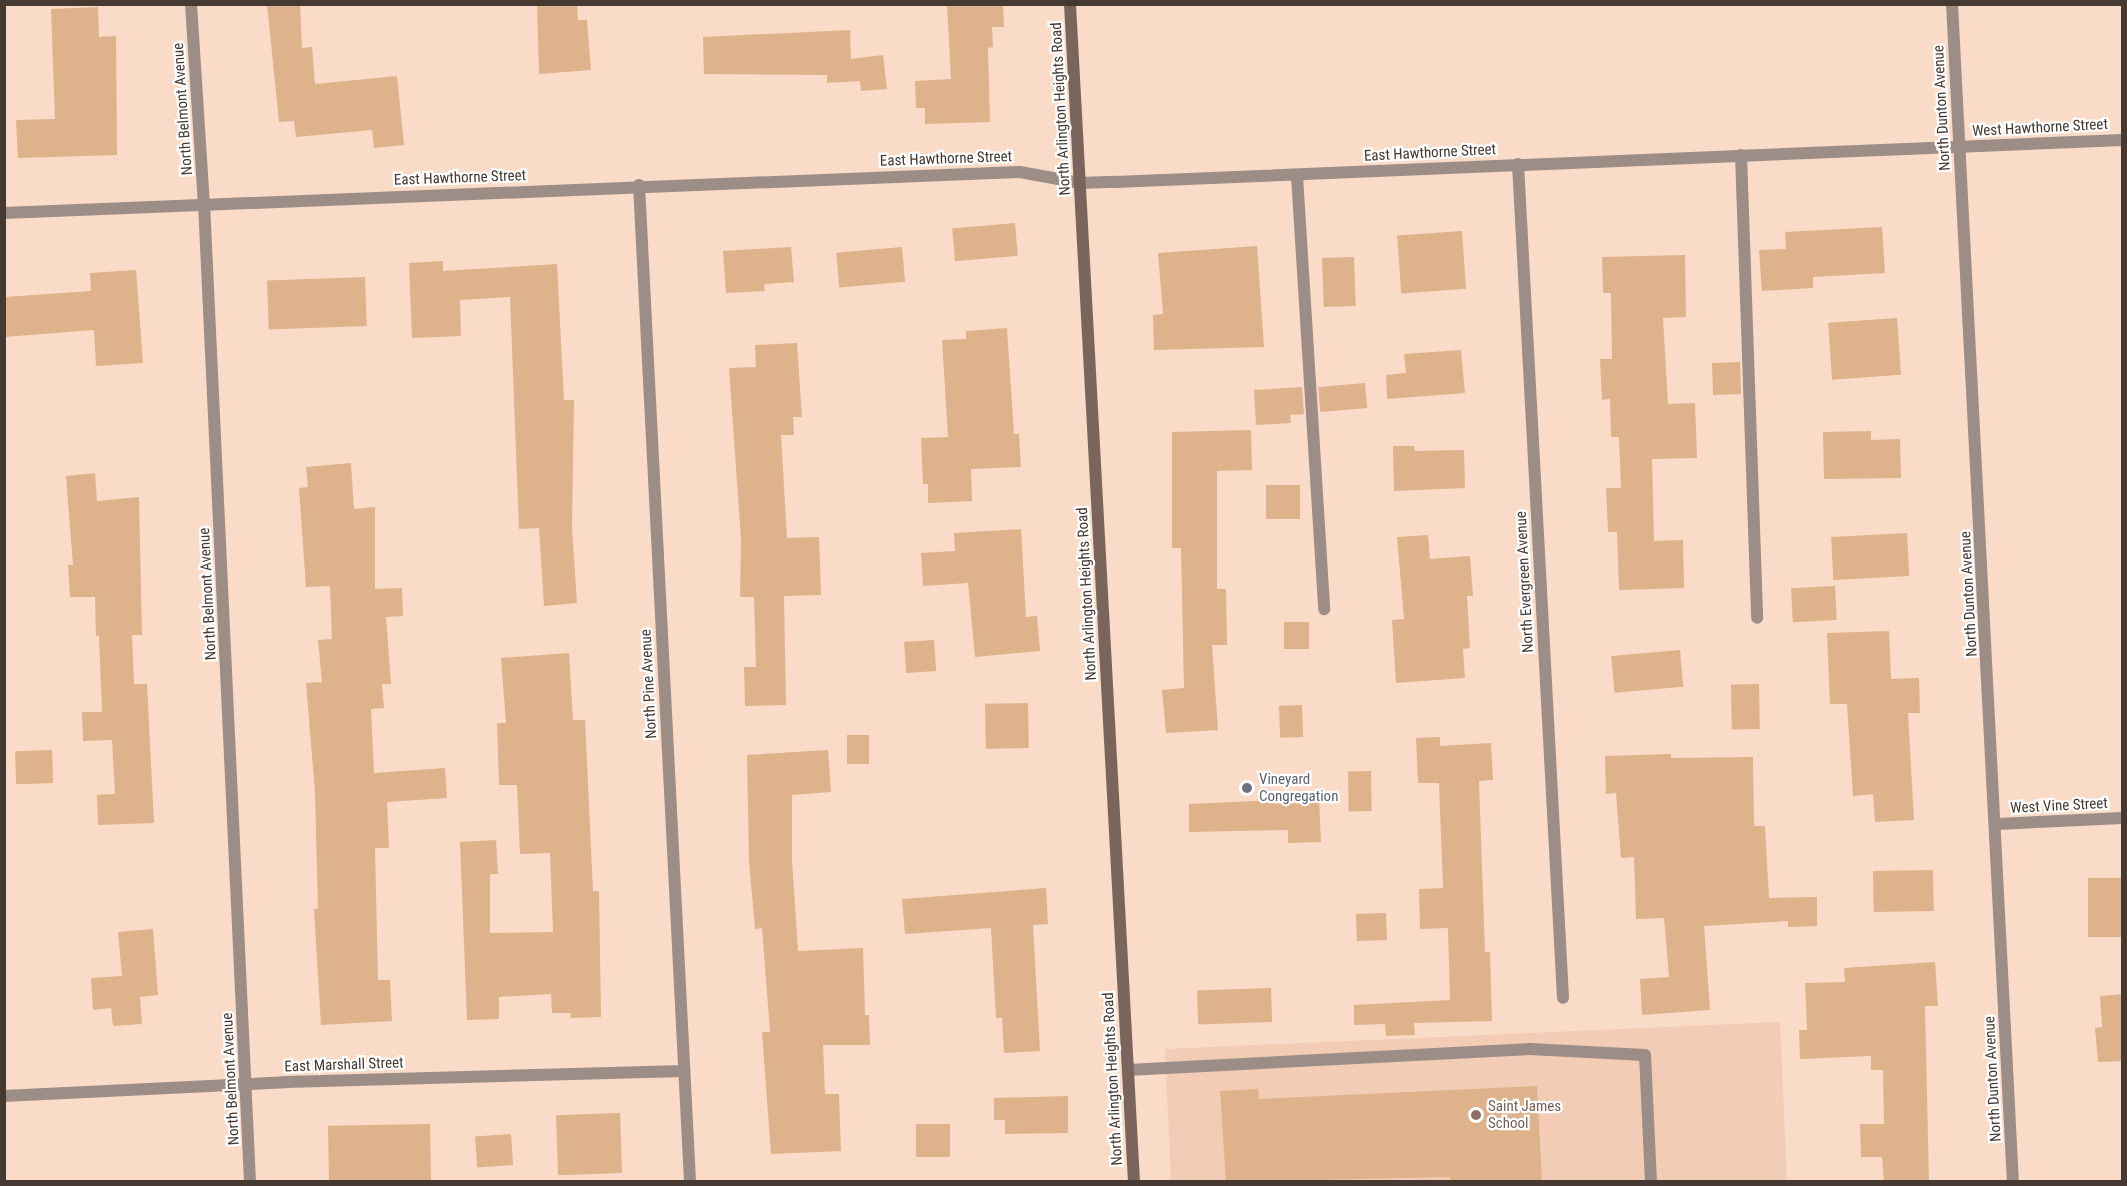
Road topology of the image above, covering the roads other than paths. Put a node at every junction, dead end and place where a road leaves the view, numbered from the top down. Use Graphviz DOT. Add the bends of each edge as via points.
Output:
graph roads {
  1 [pos="191,4"];
  2 [pos="1070,4"];
  3 [pos="1952,4"];
  4 [pos="2122,140"];
  5 [pos="1959,147"];
  6 [pos="1741,155"];
  7 [pos="1518,164"];
  8 [pos="1297,176"];
  9 [pos="1080,183"];
  10 [pos="639,185"];
  11 [pos="204,203"];
  12 [pos="4,213"];
  13 [pos="1324,609"];
  14 [pos="1757,618"];
  15 [pos="2122,818"];
  16 [pos="1997,824"];
  17 [pos="1563,998"];
  18 [pos="684,1071"];
  19 [pos="1128,1071"];
  20 [pos="246,1084"];
  21 [pos="4,1096"];
  22 [pos="250,1182"];
  23 [pos="690,1182"];
  24 [pos="1134,1182"];
  25 [pos="1651,1182"];
  26 [pos="2013,1182"];
  1 -- 11 [label="street, North Belmont Avenue"];
  2 -- 9 [label="main road, North Arlington Heights Road"];
  3 -- 5 [label="street, North Dunton Avenue"];
  4 -- 5 [label="street, West Hawthorne Street"];
  5 -- 6 [label="street, East Hawthorne Street"];
  5 -- 16 [label="street, North Dunton Avenue"];
  6 -- 7 [label="street, East Hawthorne Street"];
  6 -- 14 [label="street"];
  7 -- 8 [label="street, East Hawthorne Street"];
  7 -- 17 [label="street, North Evergreen Avenue"];
  8 -- 9 [label="street, East Hawthorne Street"];
  8 -- 13 [label="street"];
  9 -- 10 [label="street, East Hawthorne Street" via="1020,172"];
  9 -- 19 [label="main road, North Arlington Heights Road"];
  10 -- 11 [label="street, East Hawthorne Street"];
  10 -- 18 [label="street, North Pine Avenue"];
  11 -- 12 [label="street, East Hawthorne Street"];
  11 -- 20 [label="street, North Belmont Avenue"];
  15 -- 16 [label="street, West Vine Street"];
  16 -- 26 [label="street, North Dunton Avenue"];
  18 -- 20 [label="street, East Marshall Street"];
  18 -- 23 [label="street, North Pine Avenue"];
  19 -- 24 [label="main road, North Arlington Heights Road"];
  19 -- 25 [label="street" via="1530,1049 1645,1055"];
  20 -- 21 [label="street, East Marshall Street"];
  20 -- 22 [label="street, North Belmont Avenue"];
}
